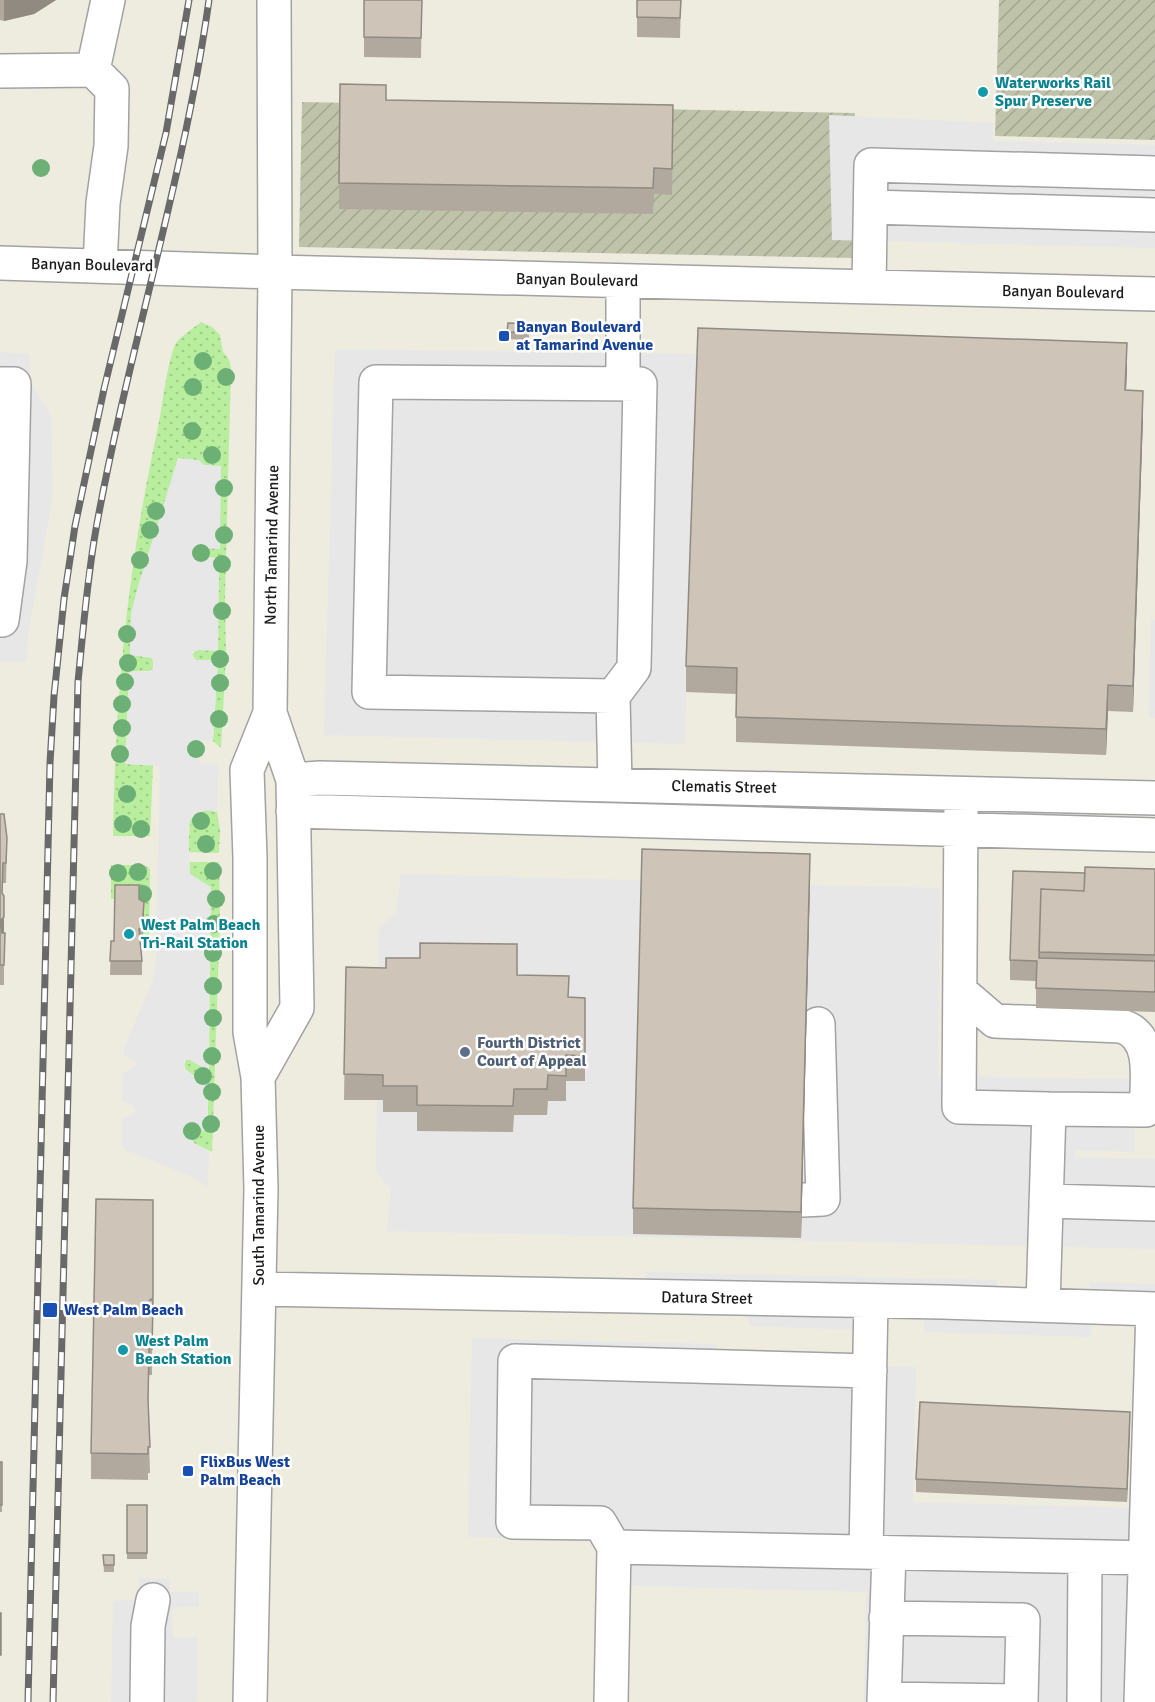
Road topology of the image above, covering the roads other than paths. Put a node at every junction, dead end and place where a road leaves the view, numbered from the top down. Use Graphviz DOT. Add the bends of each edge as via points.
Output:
graph roads {
  1 [pos="108,0"];
  2 [pos="274,0"];
  3 [pos="93,70"];
  4 [pos="0,71"];
  5 [pos="1155,173"];
  6 [pos="872,207"];
  7 [pos="1155,215"];
  8 [pos="0,263"];
  9 [pos="100,265"];
  10 [pos="275,272"];
  11 [pos="624,281"];
  12 [pos="869,287"];
  13 [pos="1155,294"];
  14 [pos="0,384"];
  15 [pos="623,384"];
  16 [pos="0,620"];
  17 [pos="613,696"];
  18 [pos="270,713"];
  19 [pos="615,785"];
  20 [pos="962,793"];
  21 [pos="293,795"];
  22 [pos="1155,798"];
  23 [pos="248,800"];
  24 [pos="961,830"];
  25 [pos="1155,835"];
  26 [pos="295,906"];
  27 [pos="960,991"];
  28 [pos="818,1024"];
  29 [pos="258,1077"];
  30 [pos="1049,1109"];
  31 [pos="802,1200"];
  32 [pos="1046,1202"];
  33 [pos="1155,1204"];
  34 [pos="260,1289"];
  35 [pos="871,1301"];
  36 [pos="1043,1305"];
  37 [pos="1154,1309"];
  38 [pos="870,1371"];
  39 [pos="1153,1372"];
  40 [pos="614,1547"];
  41 [pos="877,1552"];
  42 [pos="1085,1557"];
  43 [pos="1150,1558"];
  44 [pos="153,1600"];
  45 [pos="886,1618"];
  46 [pos="884,1700"];
  47 [pos="147,1702"];
  48 [pos="250,1702"];
  49 [pos="611,1702"];
  50 [pos="1084,1702"];
  51 [pos="1141,1702"];
  1 -- 3 [label="street"];
  2 -- 10 [label="street, North Tamarind Avenue"];
  3 -- 4 [label="street"];
  3 -- 9 [label="street" via="112,89"];
  5 -- 6 [label="street" via="872,165"];
  6 -- 7 [label="street"];
  6 -- 12 [label="street"];
  8 -- 9 [label="street, Banyan Boulevard"];
  9 -- 10 [label="street, Banyan Boulevard"];
  10 -- 11 [label="street, Banyan Boulevard"];
  10 -- 18 [label="street, North Tamarind Avenue"];
  11 -- 12 [label="street, Banyan Boulevard"];
  11 -- 15 [label="street"];
  12 -- 13 [label="street, Banyan Boulevard"];
  14 -- 16 [label="street" via="14,384 10,561"];
  15 -- 17 [label="street" via="640,384 634,668"];
  15 -- 17 [label="street" via="376,382 369,692"];
  17 -- 19 [label="street"];
  18 -- 21 [label="street, North Tamarind Avenue"];
  18 -- 23 [label="street, South Tamarind Avenue" via="247,770"];
  19 -- 20 [label="street, Clematis Street"];
  19 -- 21 [label="street, Clematis Street" via="320,778"];
  20 -- 22 [label="street, Clematis Street"];
  20 -- 24 [label="street"];
  21 -- 24 [label="street"];
  21 -- 26 [label="street, North Tamarind Avenue"];
  23 -- 26 [label="street" via="266,819"];
  23 -- 29 [label="street, South Tamarind Avenue" via="250,1032"];
  24 -- 25 [label="street"];
  24 -- 27 [label="street"];
  26 -- 29 [label="street, North Tamarind Avenue" via="297,1008"];
  27 -- 30 [label="street" via="959,1107"];
  27 -- 30 [label="street" via="995,1021 1121,1026 1143,1040 1147,1056 1146,1110"];
  28 -- 31 [label="street" via="823,1200"];
  29 -- 34 [label="street, South Tamarind Avenue"];
  30 -- 32 [label="street"];
  32 -- 33 [label="street"];
  32 -- 36 [label="street"];
  34 -- 35 [label="street, Datura Street"];
  34 -- 48 [label="street, South Tamarind Avenue"];
  35 -- 36 [label="street, Datura Street"];
  35 -- 38 [label="street"];
  36 -- 37 [label="street, Datura Street"];
  37 -- 39 [label="street"];
  38 -- 40 [label="street" via="515,1361 513,1522 600,1523"];
  38 -- 41 [label="street"];
  39 -- 43 [label="street"];
  40 -- 41 [label="street"];
  40 -- 49 [label="street"];
  41 -- 42 [label="street"];
  41 -- 45 [label="street"];
  42 -- 43 [label="street"];
  42 -- 50 [label="street"];
  43 -- 51 [label="street"];
  44 -- 47 [label="street" via="148,1626"];
  45 -- 46 [label="street"];
  45 -- 46 [label="street" via="1023,1620 1021,1701"];
}
